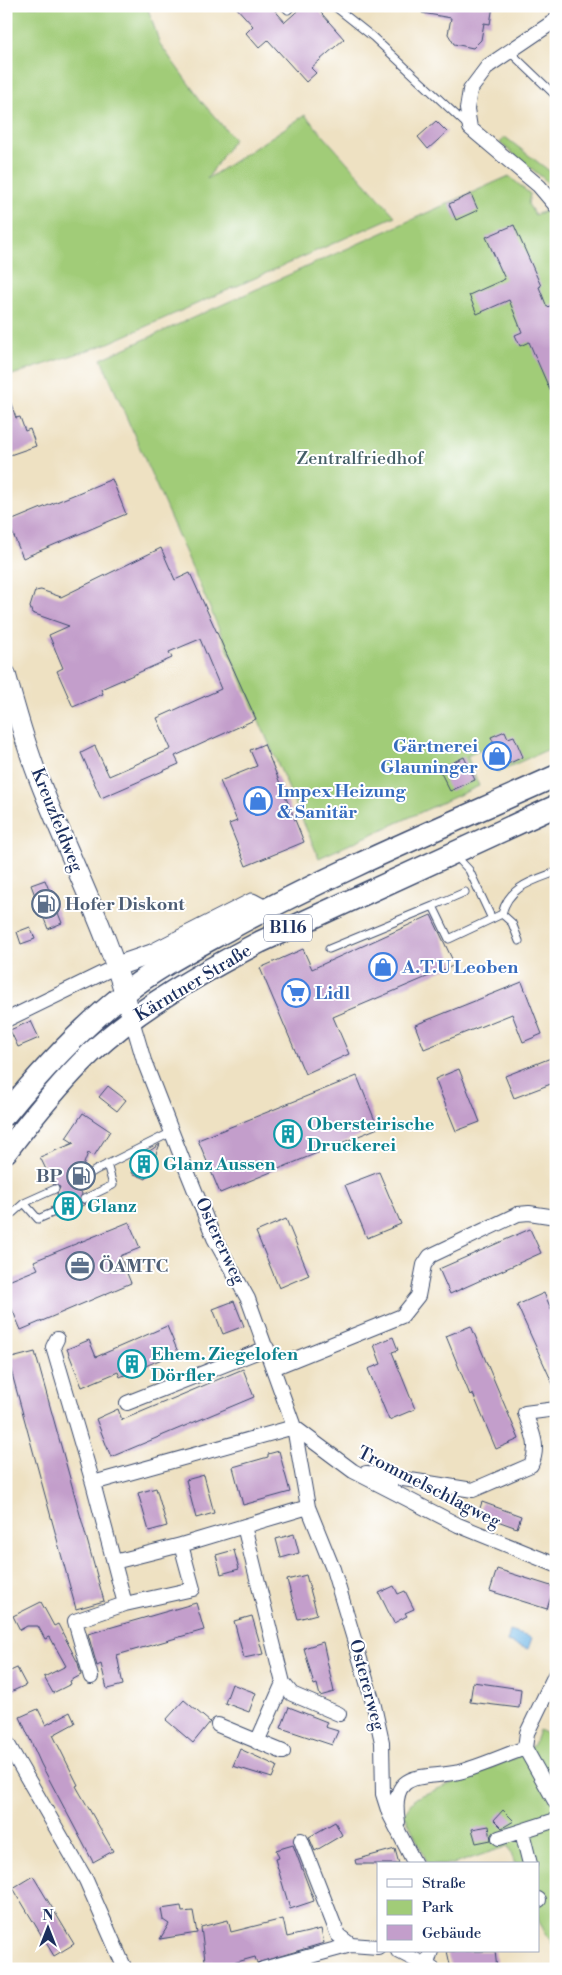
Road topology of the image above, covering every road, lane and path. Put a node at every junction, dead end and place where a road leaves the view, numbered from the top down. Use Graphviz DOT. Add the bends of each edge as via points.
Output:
graph roads {
  1 [pos="284,6"];
  2 [pos="292,6"];
  3 [pos="334,6"];
  4 [pos="556,20"];
  5 [pos="509,51"];
  6 [pos="556,96"];
  7 [pos="470,128"];
  8 [pos="556,206"];
  9 [pos="6,674"];
  10 [pos="556,776"];
  11 [pos="556,806"];
  12 [pos="452,853"];
  13 [pos="556,872"];
  14 [pos="465,892"];
  15 [pos="434,906"];
  16 [pos="265,910"];
  17 [pos="502,914"];
  18 [pos="492,919"];
  19 [pos="520,941"];
  20 [pos="329,949"];
  21 [pos="117,966"];
  22 [pos="125,992"];
  23 [pos="6,1020"];
  24 [pos="132,1020"];
  25 [pos="6,1114"];
  26 [pos="174,1132"];
  27 [pos="6,1152"];
  28 [pos="107,1164"];
  29 [pos="77,1182"];
  30 [pos="55,1189"];
  31 [pos="84,1199"];
  32 [pos="24,1203"];
  33 [pos="52,1213"];
  34 [pos="556,1216"];
  35 [pos="6,1219"];
  36 [pos="57,1339"];
  37 [pos="267,1348"];
  38 [pos="273,1368"];
  39 [pos="127,1403"];
  40 [pos="556,1409"];
  41 [pos="294,1427"];
  42 [pos="353,1471"];
  43 [pos="93,1483"];
  44 [pos="308,1507"];
  45 [pos="244,1526"];
  46 [pos="181,1546"];
  47 [pos="114,1562"];
  48 [pos="556,1565"];
  49 [pos="124,1604"];
  50 [pos="556,1673"];
  51 [pos="91,1677"];
  52 [pos="283,1683"];
  53 [pos="340,1714"];
  54 [pos="218,1725"];
  55 [pos="6,1741"];
  56 [pos="257,1742"];
  57 [pos="525,1748"];
  58 [pos="283,1752"];
  59 [pos="556,1803"];
  60 [pos="556,1820"];
  61 [pos="400,1830"];
  62 [pos="522,1832"];
  63 [pos="499,1838"];
  64 [pos="301,1840"];
  65 [pos="415,1862"];
  66 [pos="530,1862"];
  67 [pos="351,1945"];
  68 [pos="377,1947"];
  69 [pos="401,1952"];
  70 [pos="430,1961"];
  71 [pos="125,1969"];
  72 [pos="263,1969"];
  1 -- 2 [label="lane" via="288,10"];
  3 -- 7 [label="lane" via="373,36"];
  4 -- 5 [label="street"];
  5 -- 6 [label="lane"];
  5 -- 7 [label="street" via="488,66 470,90 467,109"];
  7 -- 8 [label="street" via="538,186"];
  9 -- 21 [label="main road, Kreuzfeldweg" via="40,782"];
  10 -- 16 [label="main road, Kärntner Straße / B116"];
  11 -- 12 [label="main road, Kärntner Straße / B116"];
  12 -- 18 [label="lane" via="469,870"];
  12 -- 24 [label="main road, Kärntner Straße / B116" via="260,942 216,965"];
  13 -- 17 [label="lane" via="524,884 505,900"];
  14 -- 15 [label="lane"];
  15 -- 18 [label="lane" via="449,939"];
  15 -- 20 [label="lane"];
  16 -- 21 [label="main road" via="252,903 152,954"];
  16 -- 22 [label="main road, Kärntner Straße / B116" via="160,967"];
  17 -- 18 [label="lane"];
  17 -- 19 [label="lane" via="512,923"];
  21 -- 22 [label="main road, Kreuzfeldweg"];
  21 -- 23 [label="street"];
  22 -- 24 [label="main road, Ostererweg"];
  22 -- 25 [label="main road, Kärntner Straße / B116" via="74,1037"];
  24 -- 26 [label="street, Ostererweg" via="144,1061"];
  24 -- 27 [label="main road, Kärntner Straße / B116" via="91,1054 60,1086"];
  26 -- 28 [label="lane"];
  26 -- 37 [label="street, Ostererweg" via="214,1238 248,1299"];
  28 -- 29 [label="lane"];
  28 -- 31 [label="lane" via="113,1185"];
  30 -- 32 [label="lane"];
  32 -- 33 [label="lane" via="38,1219"];
  32 -- 35 [label="lane"];
  34 -- 38 [label="street" via="518,1214 438,1251 424,1265 418,1296 402,1316"];
  36 -- 43 [label="street" via="53,1347"];
  37 -- 38 [label="street, Ostererweg"];
  37 -- 39 [label="street"];
  38 -- 41 [label="street, Ostererweg"];
  40 -- 42 [label="street" via="525,1413 536,1441 536,1454 531,1465 473,1490"];
  41 -- 42 [label="street, Trommelschlagweg"];
  41 -- 43 [label="street"];
  41 -- 44 [label="street, Ostererweg"];
  42 -- 48 [label="street, Trommelschlagweg" via="458,1525"];
  43 -- 47 [label="street"];
  44 -- 45 [label="street"];
  44 -- 61 [label="street, Ostererweg" via="333,1569 362,1662 382,1742 383,1794 389,1813"];
  45 -- 46 [label="street"];
  45 -- 52 [label="street"];
  46 -- 47 [label="street"];
  46 -- 49 [label="street" via="193,1589"];
  47 -- 49 [label="street"];
  49 -- 51 [label="street" via="74,1621"];
  50 -- 57 [label="street" via="527,1733"];
  52 -- 53 [label="street, Ostererweg" via="292,1694"];
  52 -- 56 [label="street"];
  54 -- 56 [label="street"];
  55 -- 71 [label="street" via="86,1880"];
  56 -- 58 [label="street"];
  57 -- 59 [label="street"];
  57 -- 61 [label="street" via="458,1772 411,1778 400,1789 395,1806"];
  60 -- 62 [label="street"];
  61 -- 65 [label="street, Ostererweg"];
  62 -- 63 [label="street"];
  62 -- 66 [label="street"];
  64 -- 67 [label="street" via="338,1935"];
  67 -- 68 [label="street"];
  67 -- 72 [label="street"];
  69 -- 70 [label="street"];
}
